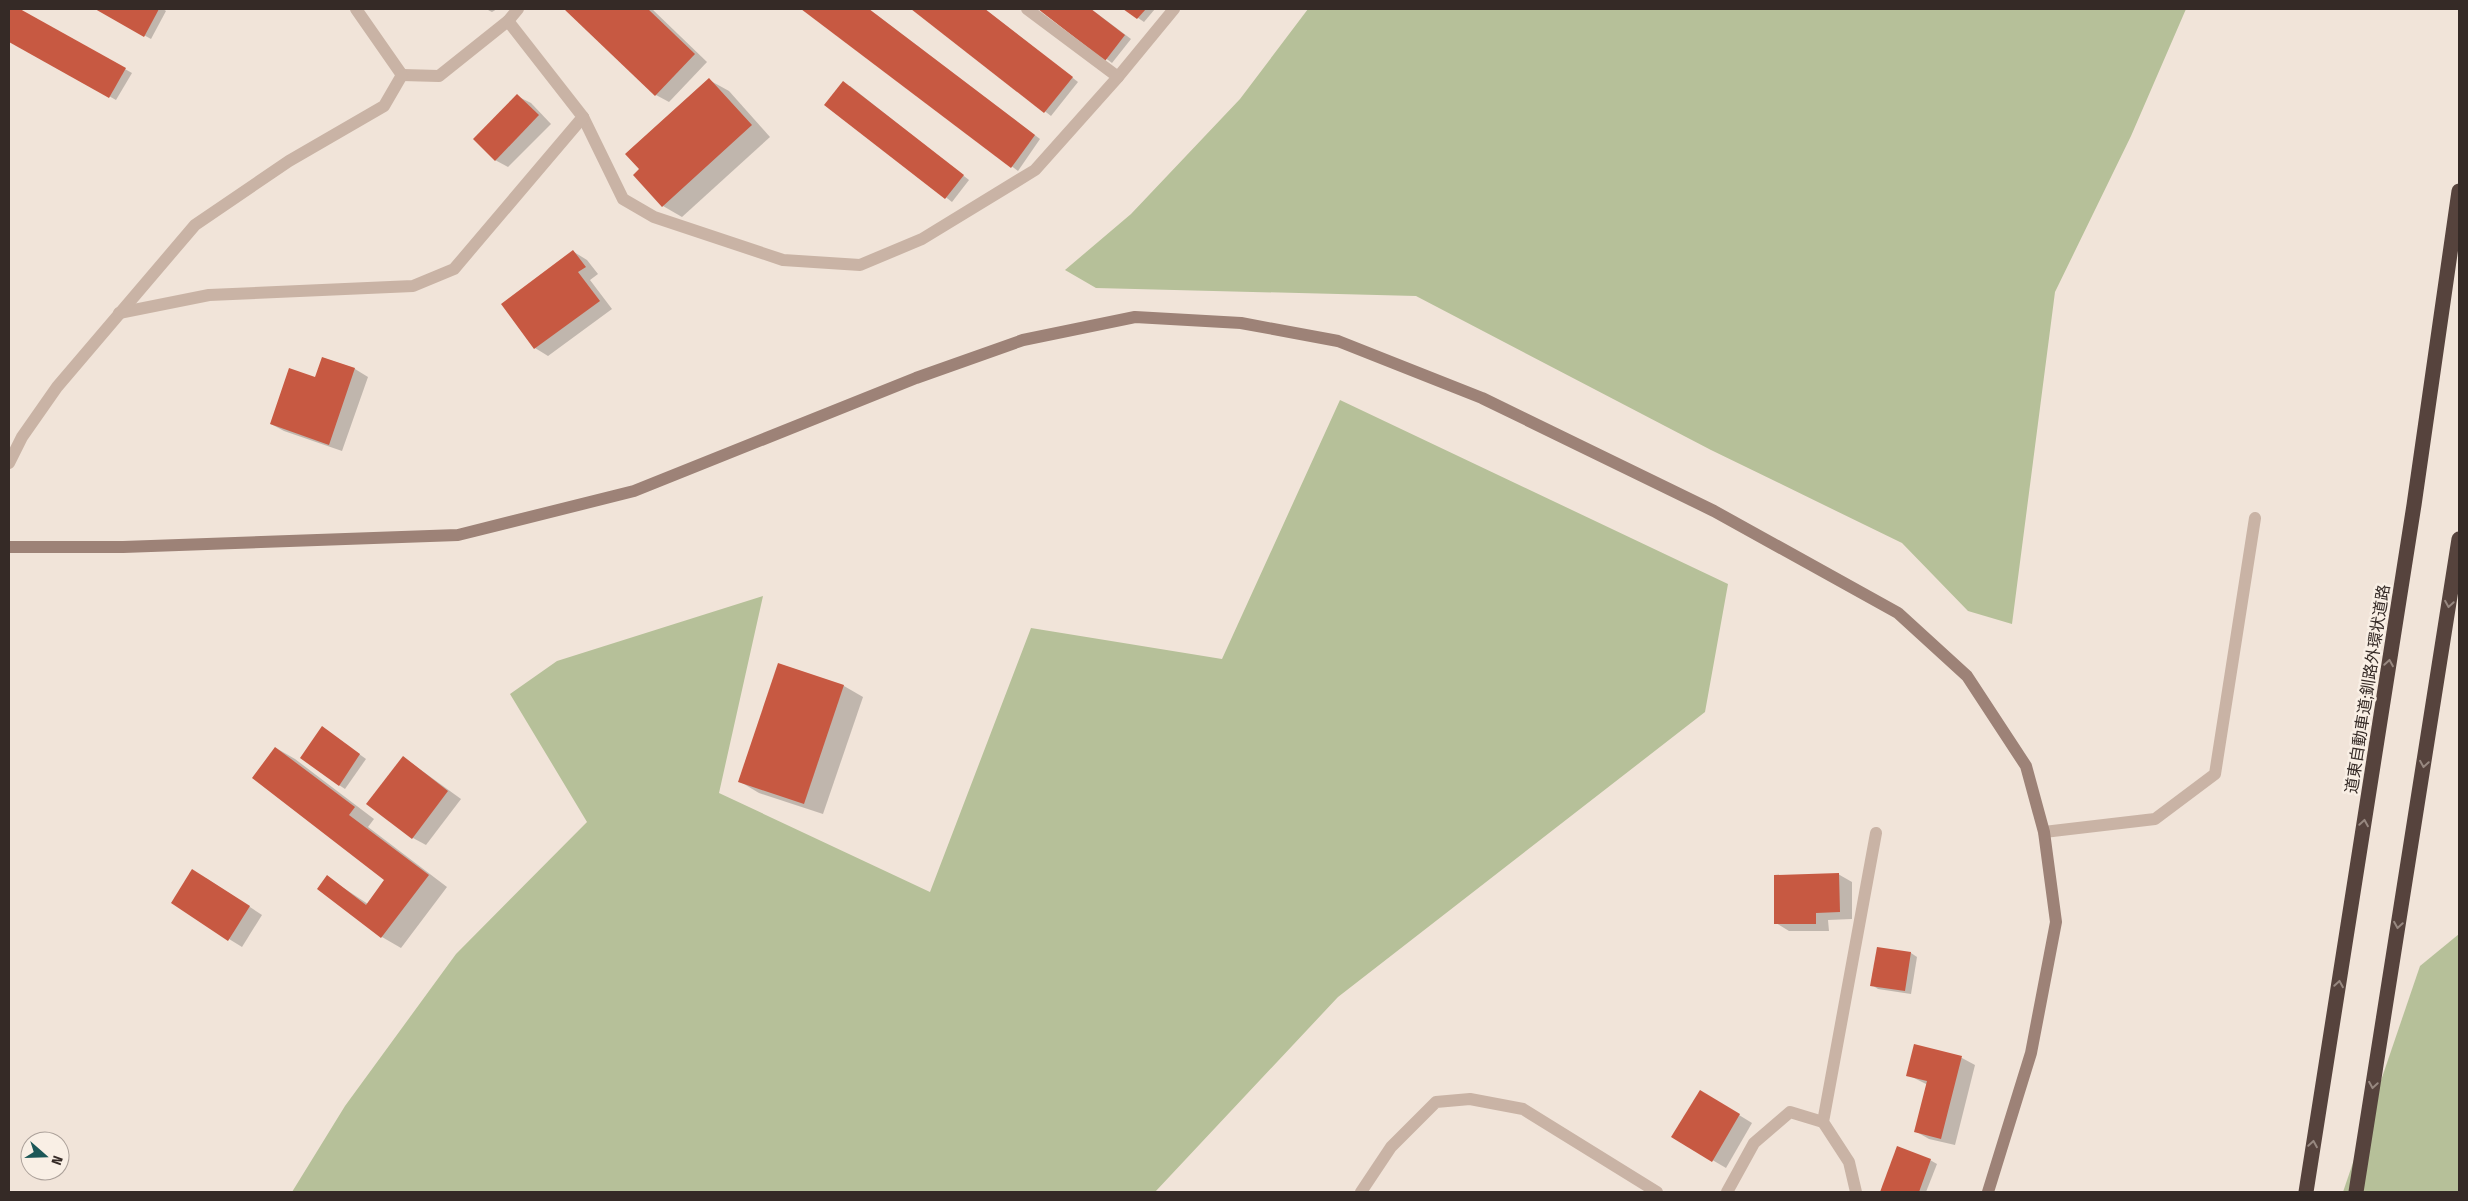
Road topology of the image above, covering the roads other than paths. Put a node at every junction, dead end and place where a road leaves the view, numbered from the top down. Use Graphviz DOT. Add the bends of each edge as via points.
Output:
graph roads {
  1 [pos="356,9"];
  2 [pos="518,9"];
  3 [pos="1027,9"];
  4 [pos="1174,9"];
  5 [pos="508,21"];
  6 [pos="402,75"];
  7 [pos="1118,77"];
  8 [pos="583,117"];
  9 [pos="2459,191"];
  10 [pos="119,313"];
  11 [pos="9,463"];
  12 [pos="2255,518"];
  13 [pos="2459,538"];
  14 [pos="9,547"];
  15 [pos="2044,832"];
  16 [pos="1876,833"];
  17 [pos="1823,1122"];
  18 [pos="1361,1192"];
  19 [pos="1657,1192"];
  20 [pos="1727,1192"];
  21 [pos="1856,1192"];
  22 [pos="1988,1192"];
  23 [pos="2306,1192"];
  24 [pos="2356,1192"];
  1 -- 6 [label="street"];
  2 -- 5 [label="street"];
  3 -- 7 [label="street"];
  4 -- 7 [label="street"];
  5 -- 6 [label="street" via="439,76"];
  5 -- 8 [label="street"];
  6 -- 10 [label="street" via="384,106 289,161 195,225"];
  7 -- 8 [label="street" via="1035,170 922,239 860,265 783,260 654,217 623,199"];
  8 -- 10 [label="street" via="454,269 413,286 209,295"];
  23 -- 9 [label="highway, 道東自動車道;釧路外環状道路, one-way"];
  10 -- 11 [label="street" via="57,387 22,437"];
  12 -- 15 [label="street" via="2215,774 2156,819"];
  13 -- 24 [label="highway, one-way"];
  14 -- 15 [label="street" via="133,547 458,535 634,491 916,378 1023,340 1135,317 1241,323 1338,340 1482,398 1714,512 1898,614 1967,676 2026,766"];
  15 -- 22 [label="street" via="2056,922 2031,1053"];
  16 -- 17 [label="street"];
  17 -- 20 [label="street" via="1790,1112 1754,1143"];
  17 -- 21 [label="street" via="1849,1162"];
  18 -- 19 [label="street" via="1391,1147 1436,1102 1470,1099 1522,1108"];
}
